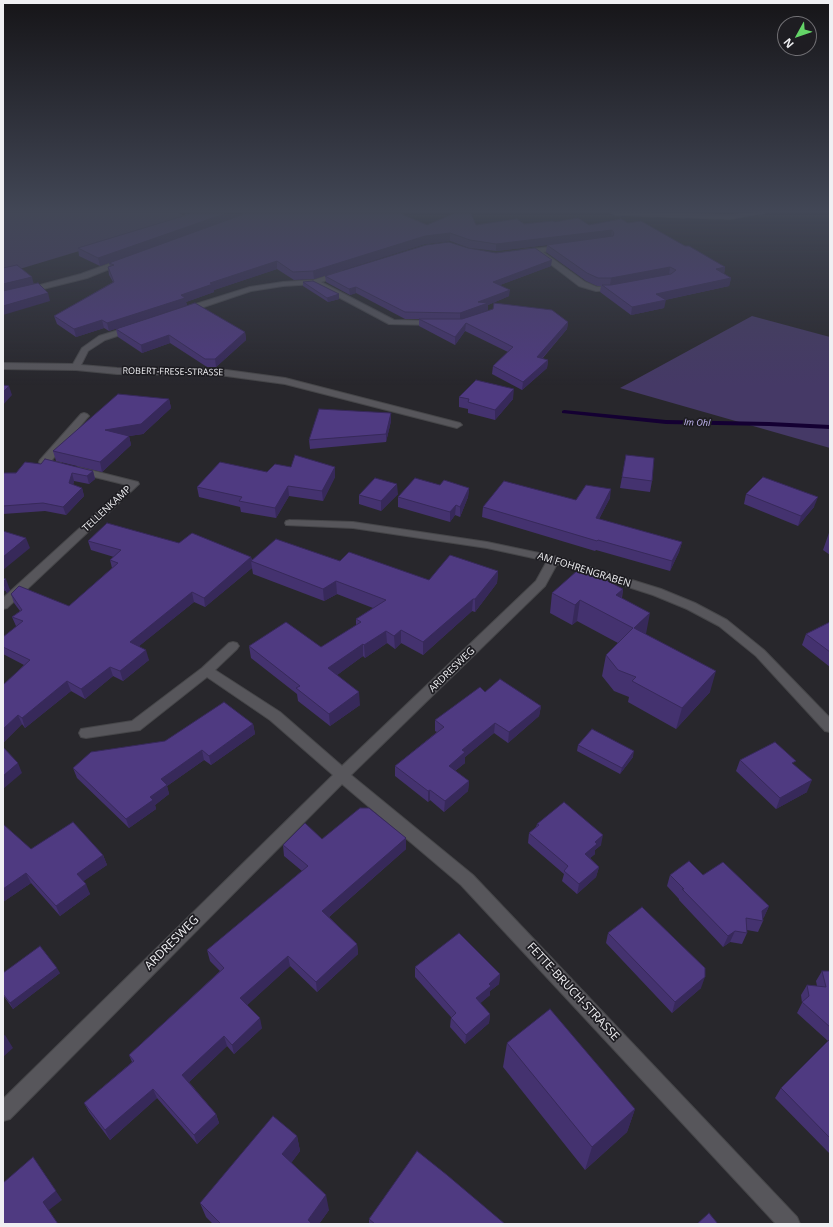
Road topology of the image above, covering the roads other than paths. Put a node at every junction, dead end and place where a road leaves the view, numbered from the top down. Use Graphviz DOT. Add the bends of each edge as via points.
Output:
graph roads {
  1 [pos="100,270"];
  2 [pos="563,270"];
  3 [pos="347,271"];
  4 [pos="315,282"];
  5 [pos="625,286"];
  6 [pos="3,297"];
  7 [pos="177,313"];
  8 [pos="445,323"];
  9 [pos="141,325"];
  10 [pos="3,366"];
  11 [pos="76,367"];
  12 [pos="84,416"];
  13 [pos="457,425"];
  14 [pos="290,523"];
  15 [pos="554,559"];
  16 [pos="3,605"];
  17 [pos="233,646"];
  18 [pos="207,671"];
  19 [pos="830,727"];
  20 [pos="86,733"];
  21 [pos="342,775"];
  22 [pos="3,1112"];
  23 [pos="790,1224"];
  1 -- 6 [label="street"];
  2 -- 5 [label="street" via="582,284 596,289"];
  3 -- 4 [label="street"];
  4 -- 7 [label="street" via="250,289"];
  4 -- 8 [label="street" via="392,322"];
  9 -- 11 [label="street" via="102,338 85,350"];
  10 -- 11 [label="street, ROBERT-FRESE-STRASSE"];
  11 -- 13 [label="street, ROBERT-FRESE-STRASSE" via="117,371 218,372 285,381"];
  12 -- 16 [label="street, TELLENKAMP" via="44,462 134,484"];
  14 -- 15 [label="street, AM FOHRENGRABEN" via="354,525 487,545"];
  15 -- 19 [label="street, AM FOHRENGRABEN" via="656,592 723,623 760,652"];
  15 -- 21 [label="street, ARDRESWEG" via="541,583"];
  17 -- 18 [label="street"];
  18 -- 20 [label="street" via="135,726"];
  18 -- 21 [label="street" via="275,716"];
  21 -- 22 [label="street, ARDRESWEG"];
  21 -- 23 [label="street, FETTE-BRUCH-STRASSE" via="467,880"];
}
